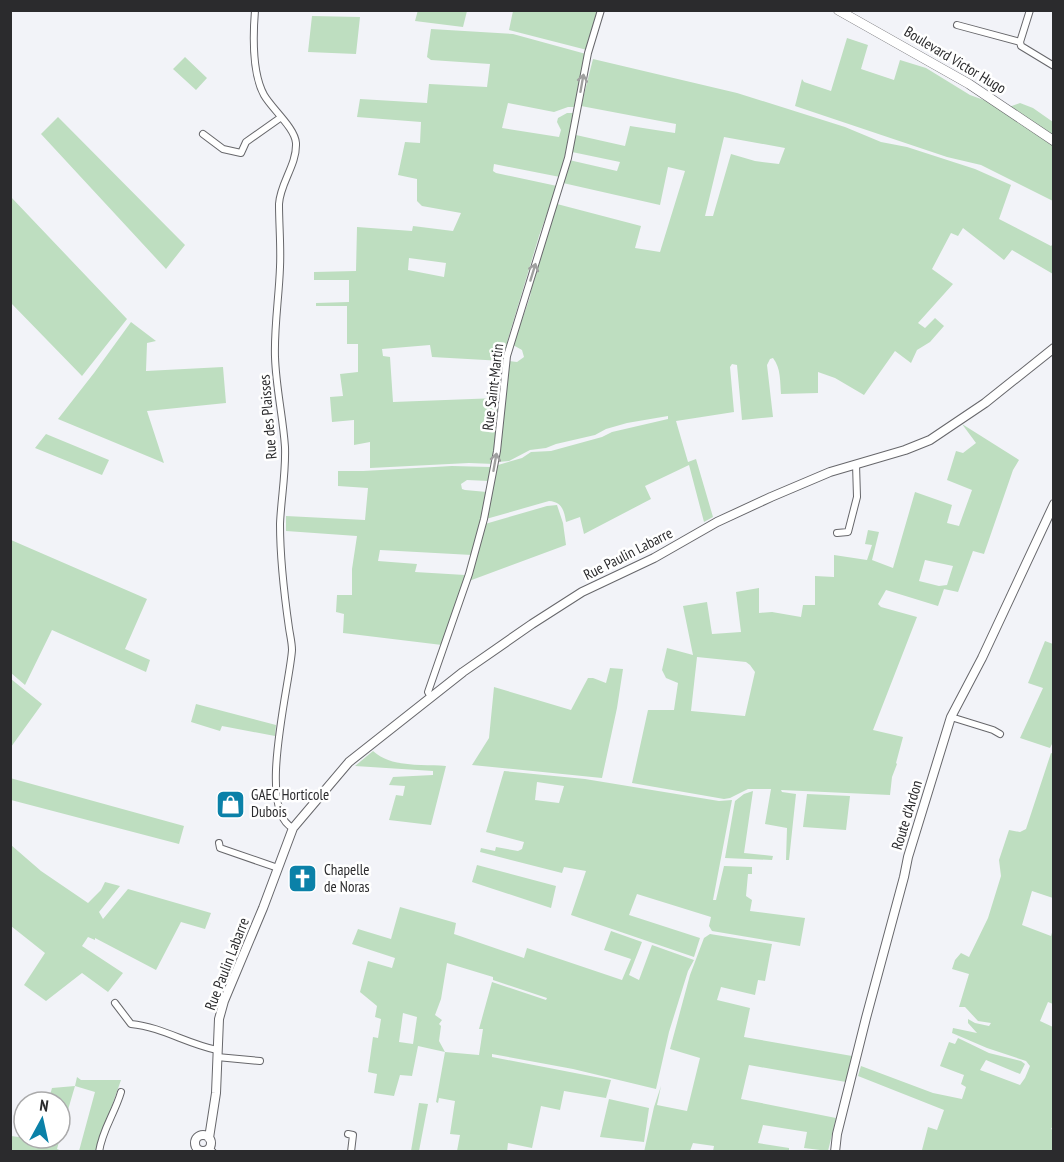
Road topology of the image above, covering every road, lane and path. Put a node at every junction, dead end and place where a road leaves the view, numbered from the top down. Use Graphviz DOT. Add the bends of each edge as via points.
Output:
graph roads {
  1 [pos="255,10"];
  2 [pos="601,10"];
  3 [pos="838,10"];
  4 [pos="1030,10"];
  5 [pos="957,25"];
  6 [pos="1020,42"];
  7 [pos="1053,66"];
  8 [pos="280,118"];
  9 [pos="203,134"];
  10 [pos="1053,141"];
  11 [pos="1053,348"];
  12 [pos="856,464"];
  13 [pos="1053,504"];
  14 [pos="837,533"];
  15 [pos="431,697"];
  16 [pos="951,717"];
  17 [pos="1000,734"];
  18 [pos="293,828"];
  19 [pos="219,843"];
  20 [pos="278,868"];
  21 [pos="115,1003"];
  22 [pos="217,1053"];
  23 [pos="260,1061"];
  24 [pos="121,1092"];
  25 [pos="348,1134"];
  26 [pos="205,1137"];
  27 [pos="193,1149"];
  28 [pos="211,1150"];
  29 [pos="99,1152"];
  30 [pos="351,1152"];
  31 [pos="835,1152"];
  1 -- 8 [label="street, Rue des Plaisses" via="254,48 260,87"];
  15 -- 2 [label="street, Rue Saint-Martin, one-way" via="428,692 484,519 497,451 507,356 568,158 588,52"];
  3 -- 10 [label="main road, Boulevard Victor Hugo" via="969,84"];
  4 -- 6 [label="street"];
  5 -- 6 [label="street"];
  6 -- 7 [label="street"];
  8 -- 9 [label="street" via="246,142 241,153 223,150"];
  8 -- 18 [label="street, Rue des Plaisses" via="292,132 296,145 279,203 275,357 285,450 280,524 282,578 292,648 276,770 279,813 283,822"];
  11 -- 12 [label="street, Rue Paulin Labarre" via="930,440"];
  12 -- 14 [label="street" via="857,497 848,532"];
  12 -- 15 [label="street, Rue Paulin Labarre" via="723,519 582,592 496,648"];
  13 -- 16 [label="street, Route d'Ardon"];
  15 -- 18 [label="street, Rue Paulin Labarre" via="349,762"];
  16 -- 17 [label="street"];
  16 -- 31 [label="street, Route d'Ardon" via="908,857"];
  18 -- 20 [label="street, Rue Paulin Labarre"];
  19 -- 20 [label="street" via="220,848"];
  20 -- 22 [label="street, Rue Paulin Labarre" via="224,1001"];
  21 -- 22 [label="street" via="131,1024 167,1032"];
  22 -- 23 [label="street"];
  22 -- 26 [label="street, Rue Paulin Labarre" via="213,1109"];
  24 -- 29 [label="street"];
  25 -- 30 [label="street" via="353,1135"];
  26 -- 27 [label="street, Rue Paulin Labarre" via="196,1141"];
  26 -- 28 [label="street"];
  27 -- 28 [label="street"];
}
